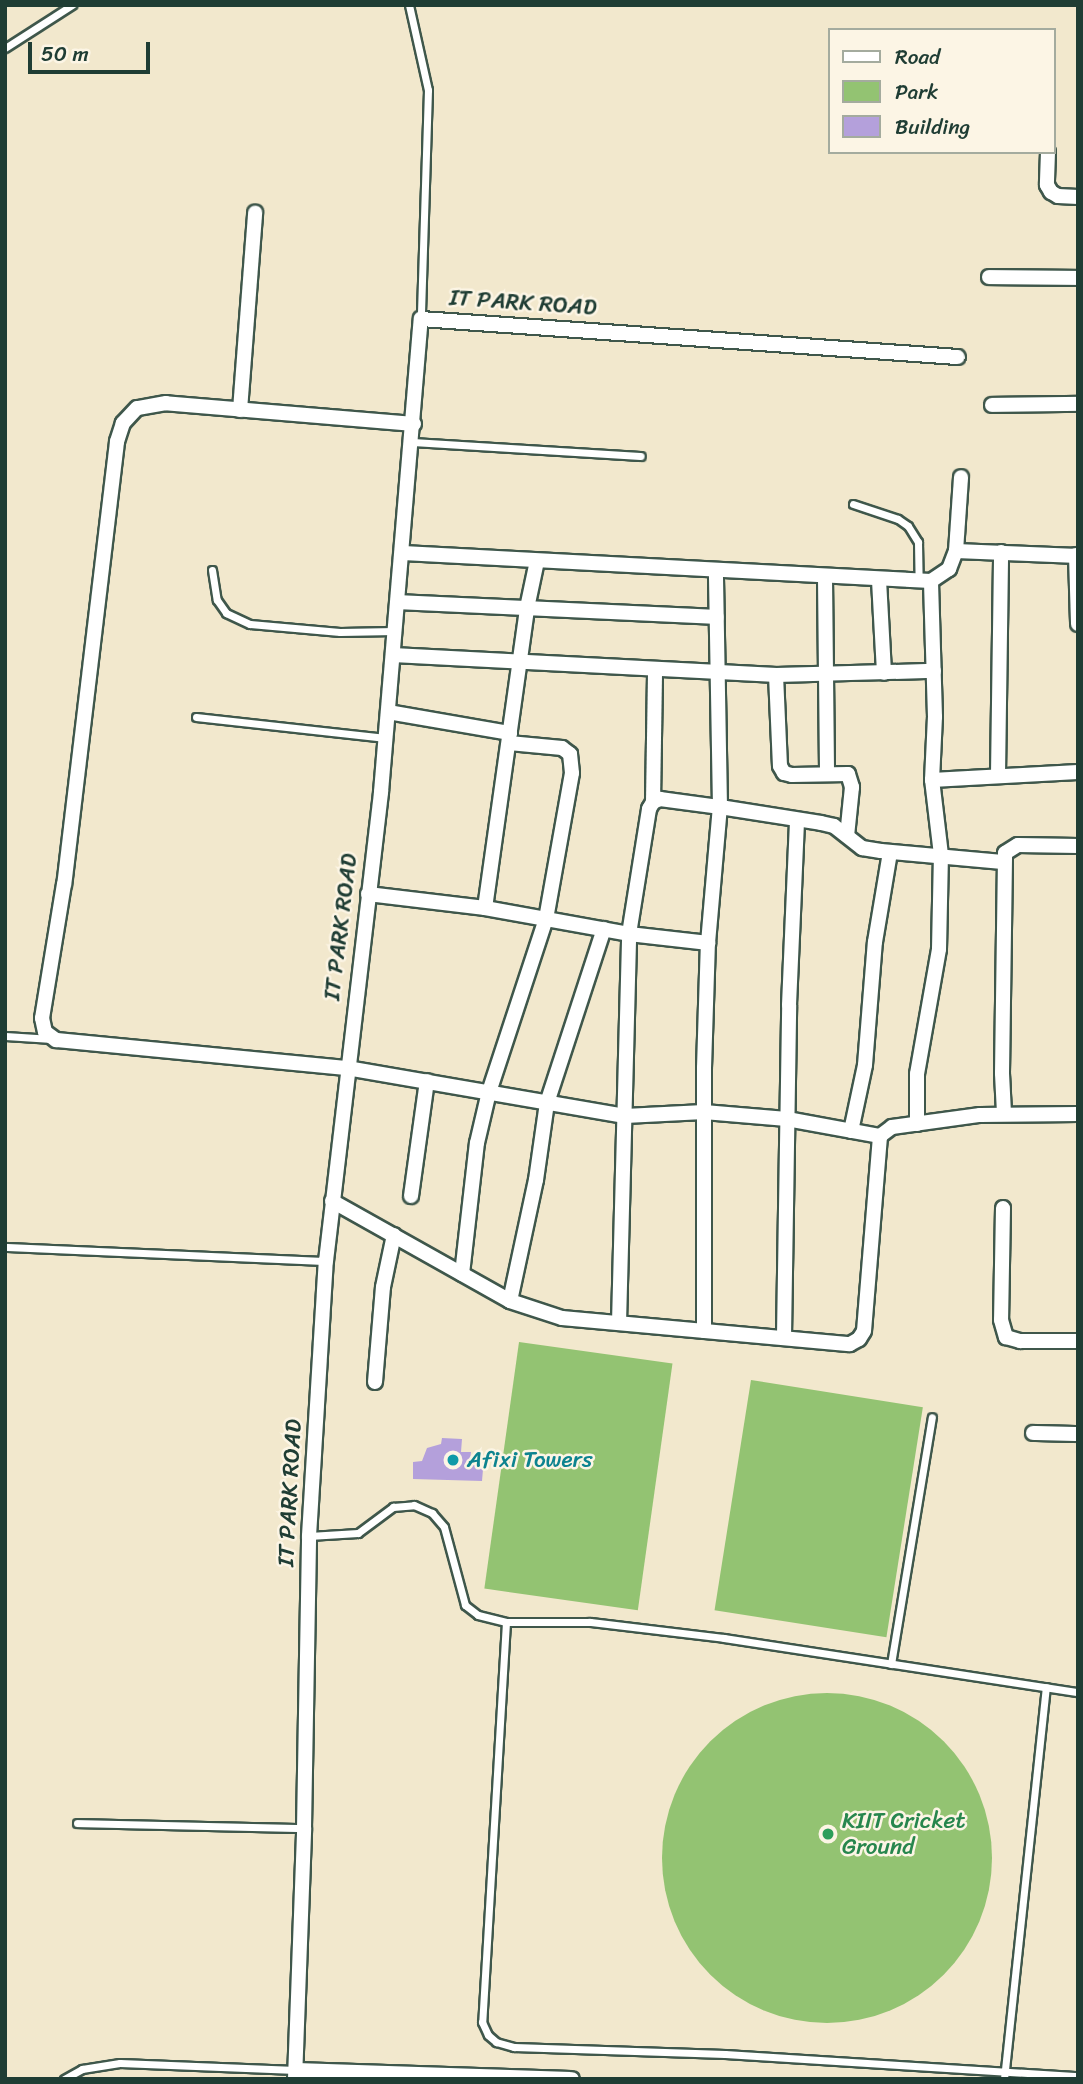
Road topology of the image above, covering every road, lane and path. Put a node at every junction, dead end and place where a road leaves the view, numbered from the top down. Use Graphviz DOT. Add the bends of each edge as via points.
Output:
graph roads {
  1 [pos="72,5"];
  2 [pos="410,5"];
  3 [pos="5,48"];
  4 [pos="1048,154"];
  5 [pos="1078,197"];
  6 [pos="255,213"];
  7 [pos="989,277"];
  8 [pos="1078,278"];
  9 [pos="421,319"];
  10 [pos="958,357"];
  11 [pos="1078,404"];
  12 [pos="992,405"];
  13 [pos="240,410"];
  14 [pos="414,425"];
  15 [pos="412,442"];
  16 [pos="641,456"];
  17 [pos="961,477"];
  18 [pos="853,504"];
  19 [pos="956,551"];
  20 [pos="1001,552"];
  21 [pos="403,553"];
  22 [pos="1077,555"];
  23 [pos="537,561"];
  24 [pos="212,570"];
  25 [pos="716,572"];
  26 [pos="825,578"];
  27 [pos="879,580"];
  28 [pos="925,581"];
  29 [pos="398,602"];
  30 [pos="527,608"];
  31 [pos="717,617"];
  32 [pos="1078,624"];
  33 [pos="396,631"];
  34 [pos="393,655"];
  35 [pos="520,662"];
  36 [pos="655,670"];
  37 [pos="934,671"];
  38 [pos="718,673"];
  39 [pos="884,673"];
  40 [pos="826,674"];
  41 [pos="776,675"];
  42 [pos="388,712"];
  43 [pos="196,717"];
  44 [pos="386,738"];
  45 [pos="509,738"];
  46 [pos="1078,772"];
  47 [pos="827,774"];
  48 [pos="998,775"];
  49 [pos="932,780"];
  50 [pos="653,802"];
  51 [pos="720,807"];
  52 [pos="797,821"];
  53 [pos="847,836"];
  54 [pos="1078,846"];
  55 [pos="890,852"];
  56 [pos="941,855"];
  57 [pos="1003,862"];
  58 [pos="368,894"];
  59 [pos="485,908"];
  60 [pos="546,919"];
  61 [pos="604,929"];
  62 [pos="629,934"];
  63 [pos="708,943"];
  64 [pos="5,1035"];
  65 [pos="56,1040"];
  66 [pos="347,1068"];
  67 [pos="427,1081"];
  68 [pos="489,1092"];
  69 [pos="547,1103"];
  70 [pos="704,1112"];
  71 [pos="1004,1114"];
  72 [pos="1078,1114"];
  73 [pos="625,1116"];
  74 [pos="787,1119"];
  75 [pos="917,1124"];
  76 [pos="851,1131"];
  77 [pos="880,1136"];
  78 [pos="411,1196"];
  79 [pos="332,1201"];
  80 [pos="1003,1208"];
  81 [pos="394,1235"];
  82 [pos="5,1247"];
  83 [pos="326,1261"];
  84 [pos="462,1274"];
  85 [pos="509,1301"];
  86 [pos="619,1323"];
  87 [pos="704,1331"];
  88 [pos="784,1336"];
  89 [pos="1078,1341"];
  90 [pos="375,1382"];
  91 [pos="932,1417"];
  92 [pos="1033,1433"];
  93 [pos="1078,1434"];
  94 [pos="309,1536"];
  95 [pos="506,1622"];
  96 [pos="891,1664"];
  97 [pos="1046,1687"];
  98 [pos="1078,1692"];
  99 [pos="77,1823"];
  100 [pos="304,1828"];
  101 [pos="296,2074"];
  102 [pos="1005,2075"];
  103 [pos="1078,2076"];
  104 [pos="64,2079"];
  105 [pos="572,2079"];
  1 -- 3 [label="lane"];
  2 -- 9 [label="lane" via="428,90"];
  4 -- 5 [label="street" via="1051,192 1058,197"];
  6 -- 13 [label="street"];
  7 -- 8 [label="street"];
  9 -- 10 [label="street, IT PARK ROAD"];
  9 -- 14 [label="street, IT PARK ROAD"];
  11 -- 12 [label="street"];
  13 -- 14 [label="street"];
  13 -- 65 [label="street" via="166,403 136,408 123,423 117,442 64,884 42,1018 45,1032"];
  14 -- 15 [label="street, IT PARK ROAD"];
  15 -- 16 [label="lane"];
  15 -- 21 [label="street, IT PARK ROAD"];
  17 -- 19 [label="street"];
  18 -- 28 [label="lane" via="908,526 918,542"];
  19 -- 20 [label="street"];
  19 -- 28 [label="street" via="949,569"];
  20 -- 22 [label="street"];
  20 -- 48 [label="street"];
  21 -- 23 [label="street"];
  21 -- 29 [label="street, IT PARK ROAD"];
  22 -- 32 [label="street"];
  23 -- 25 [label="street"];
  23 -- 30 [label="street"];
  24 -- 33 [label="lane" via="217,600 226,613 250,624 340,632"];
  25 -- 26 [label="street"];
  25 -- 31 [label="street"];
  26 -- 27 [label="street"];
  26 -- 40 [label="street"];
  27 -- 28 [label="street"];
  27 -- 39 [label="street"];
  28 -- 37 [label="street"];
  29 -- 30 [label="street"];
  29 -- 33 [label="street, IT PARK ROAD"];
  30 -- 31 [label="street"];
  30 -- 35 [label="street"];
  31 -- 38 [label="street"];
  33 -- 34 [label="street, IT PARK ROAD"];
  34 -- 35 [label="street"];
  34 -- 42 [label="street, IT PARK ROAD"];
  35 -- 36 [label="street"];
  35 -- 45 [label="street"];
  36 -- 38 [label="street"];
  36 -- 50 [label="street"];
  37 -- 39 [label="street"];
  37 -- 49 [label="street"];
  38 -- 41 [label="street"];
  38 -- 51 [label="street"];
  39 -- 40 [label="street"];
  40 -- 41 [label="street"];
  40 -- 47 [label="street"];
  41 -- 47 [label="street" via="780,766 784,773"];
  42 -- 44 [label="street, IT PARK ROAD"];
  42 -- 45 [label="street"];
  43 -- 44 [label="lane"];
  44 -- 58 [label="street, IT PARK ROAD"];
  45 -- 59 [label="street"];
  45 -- 60 [label="street" via="562,748 572,760"];
  46 -- 48 [label="street"];
  47 -- 53 [label="street" via="848,774 851,780"];
  48 -- 49 [label="street"];
  49 -- 56 [label="street"];
  50 -- 51 [label="street" via="660,799"];
  50 -- 62 [label="street"];
  51 -- 52 [label="street"];
  51 -- 63 [label="street"];
  52 -- 53 [label="street" via="834,826"];
  52 -- 74 [label="street"];
  53 -- 55 [label="street" via="862,848"];
  54 -- 57 [label="street" via="1017,845 1009,848"];
  55 -- 56 [label="street"];
  55 -- 76 [label="street" via="874,942 865,1065"];
  56 -- 57 [label="street"];
  56 -- 75 [label="street" via="939,949 917,1074"];
  57 -- 71 [label="street"];
  58 -- 59 [label="street"];
  58 -- 66 [label="street, IT PARK ROAD"];
  59 -- 60 [label="street"];
  60 -- 61 [label="street"];
  60 -- 68 [label="street"];
  61 -- 62 [label="street"];
  61 -- 69 [label="street"];
  62 -- 63 [label="street"];
  62 -- 73 [label="street"];
  63 -- 70 [label="street"];
  64 -- 65 [label="lane"];
  65 -- 66 [label="street"];
  66 -- 67 [label="street"];
  66 -- 79 [label="street, IT PARK ROAD"];
  67 -- 68 [label="street"];
  67 -- 78 [label="street"];
  68 -- 69 [label="street"];
  68 -- 84 [label="street" via="477,1143"];
  69 -- 73 [label="street"];
  69 -- 85 [label="street" via="536,1180"];
  70 -- 73 [label="street"];
  70 -- 74 [label="street"];
  70 -- 87 [label="street"];
  71 -- 72 [label="street"];
  71 -- 75 [label="street"];
  73 -- 86 [label="street"];
  74 -- 76 [label="street"];
  74 -- 88 [label="street"];
  75 -- 77 [label="street" via="892,1127"];
  76 -- 77 [label="street"];
  77 -- 88 [label="street" via="864,1331 850,1344"];
  79 -- 81 [label="street"];
  79 -- 83 [label="street, IT PARK ROAD"];
  80 -- 89 [label="street" via="1001,1320 1006,1337"];
  81 -- 84 [label="street"];
  81 -- 90 [label="street" via="383,1287"];
  82 -- 83 [label="lane"];
  83 -- 94 [label="street, IT PARK ROAD"];
  84 -- 85 [label="street"];
  85 -- 86 [label="street" via="562,1318"];
  86 -- 87 [label="street"];
  87 -- 88 [label="street"];
  91 -- 96 [label="lane"];
  92 -- 93 [label="street"];
  94 -- 95 [label="lane" via="358,1533 393,1507 414,1505 432,1513 444,1527 465,1605 478,1615"];
  94 -- 100 [label="street, IT PARK ROAD"];
  95 -- 96 [label="lane" via="590,1622"];
  95 -- 102 [label="lane" via="482,2022 488,2035 514,2047 725,2054"];
  96 -- 97 [label="lane"];
  97 -- 98 [label="lane"];
  97 -- 102 [label="lane"];
  99 -- 100 [label="lane"];
  100 -- 101 [label="street, IT PARK ROAD"];
  101 -- 104 [label="lane" via="120,2063 82,2068"];
  101 -- 105 [label="street"];
  102 -- 103 [label="lane"];
}
